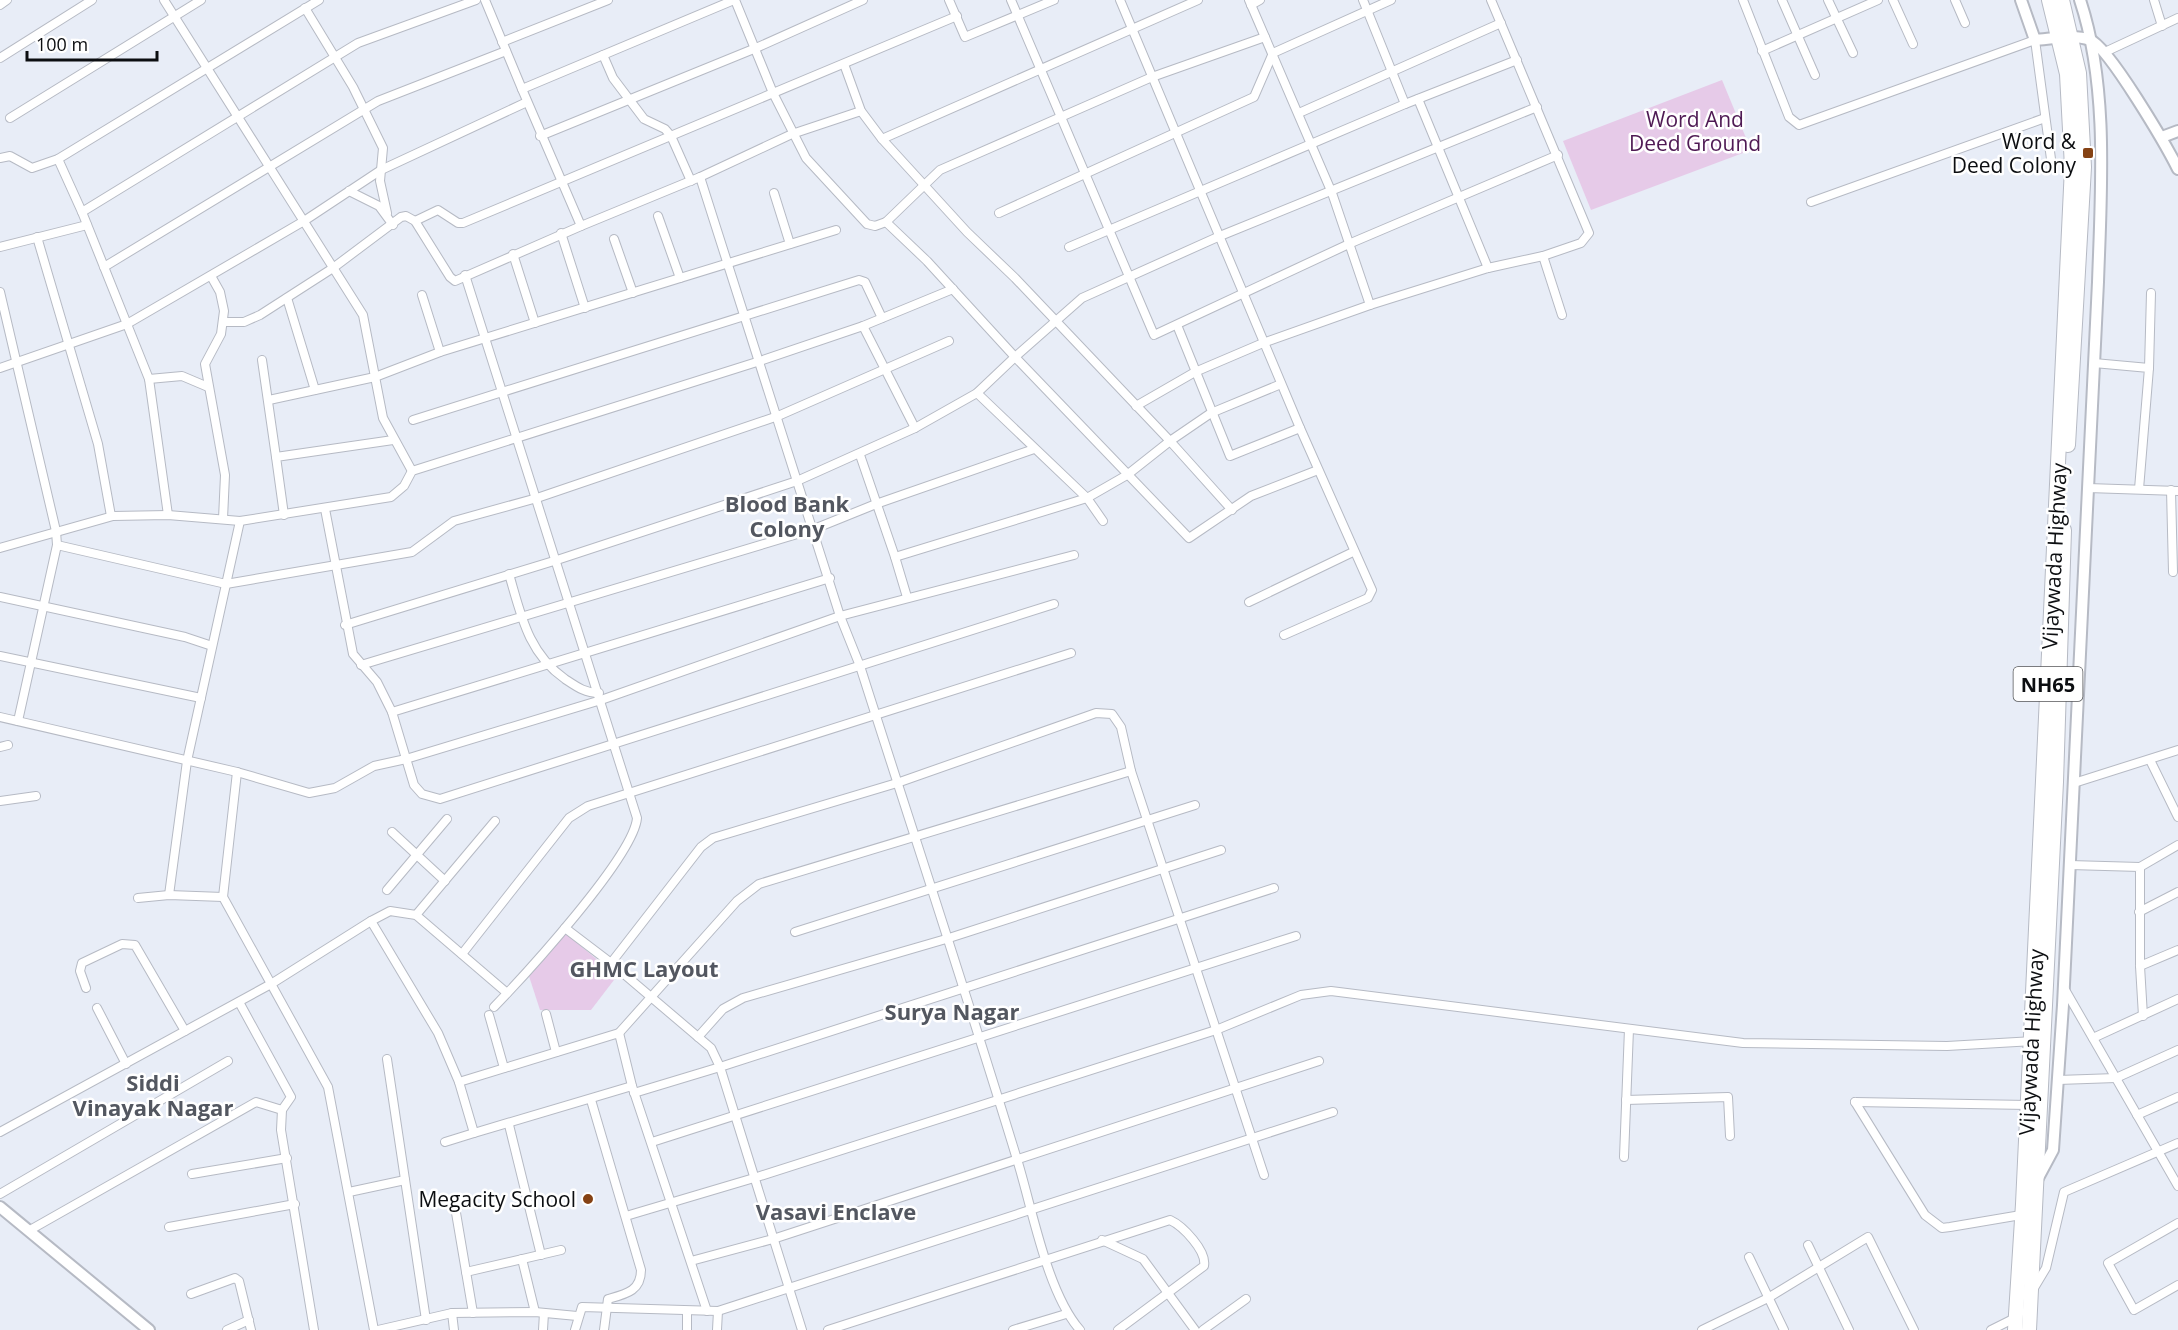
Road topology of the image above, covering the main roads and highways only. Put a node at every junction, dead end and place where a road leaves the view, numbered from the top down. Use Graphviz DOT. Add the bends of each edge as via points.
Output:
graph roads {
  1 [pos="2049,0"];
  2 [pos="2062,0"];
  3 [pos="2065,38"];
  4 [pos="2036,1041"];
  5 [pos="2026,1207"];
  6 [pos="2015,1324"];
  7 [pos="2029,1330"];
  1 -- 3 [label="highway, Vijaywada Highway / NH65"];
  2 -- 3 [label="highway, Vijaywada Highway / NH65"];
  3 -- 4 [label="highway, Vijaywada Highway / NH65" via="2082,105 2084,167 2065,486 2059,714"];
  4 -- 5 [label="highway, Vijaywada Highway / NH65" via="2028,1105"];
  4 -- 5 [label="highway, Vijaywada Highway / NH65" via="2035,1184"];
  5 -- 6 [label="highway, Vijaywada Highway / NH65"];
  5 -- 7 [label="highway, Vijaywada Highway / NH65"];
}
